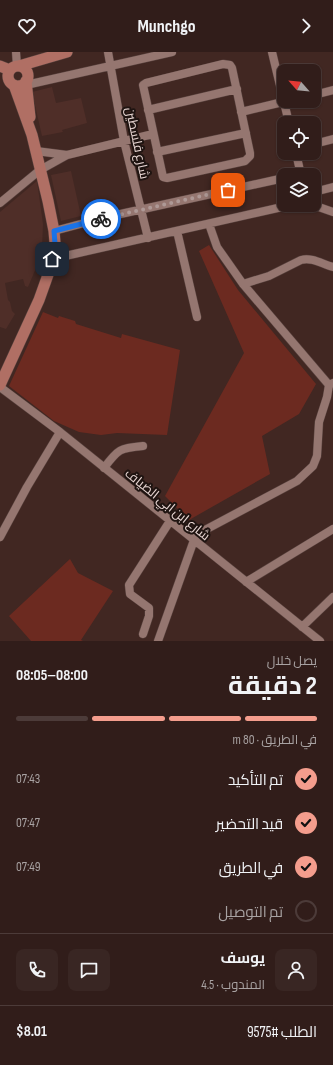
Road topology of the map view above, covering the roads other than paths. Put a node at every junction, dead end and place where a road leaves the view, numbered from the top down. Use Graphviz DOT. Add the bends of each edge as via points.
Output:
graph roads {
  1 [pos="16,52"];
  2 [pos="67,52"];
  3 [pos="108,52"];
  4 [pos="172,52"];
  5 [pos="275,53"];
  6 [pos="277,64"];
  7 [pos="109,67"];
  8 [pos="15,74"];
  9 [pos="237,90"];
  10 [pos="333,90"];
  11 [pos="321,93"];
  12 [pos="277,104"];
  13 [pos="148,110"];
  14 [pos="241,112"];
  15 [pos="246,133"];
  16 [pos="153,134"];
  17 [pos="333,139"];
  18 [pos="124,141"];
  19 [pos="321,142"];
  20 [pos="36,151"];
  21 [pos="157,152"];
  22 [pos="68,155"];
  23 [pos="40,170"];
  24 [pos="277,180"];
  25 [pos="333,187"];
  26 [pos="321,190"];
  27 [pos="0,202"];
  28 [pos="277,208"];
  29 [pos="321,208"];
  30 [pos="141,210"];
  31 [pos="333,212"];
  32 [pos="209,224"];
  33 [pos="54,231"];
  34 [pos="177,231"];
  35 [pos="148,238"];
  36 [pos="52,259"];
  37 [pos="333,267"];
  38 [pos="243,284"];
  39 [pos="197,317"];
  40 [pos="0,384"];
  41 [pos="331,384"];
  42 [pos="60,432"];
  43 [pos="143,446"];
  44 [pos="104,468"];
  45 [pos="170,521"];
  46 [pos="333,529"];
  47 [pos="0,537"];
  48 [pos="194,540"];
  49 [pos="246,582"];
  50 [pos="333,597"];
  51 [pos="302,627"];
  52 [pos="143,634"];
  53 [pos="158,641"];
  54 [pos="320,641"];
  1 -- 8 [label="street"];
  2 -- 8 [label="main road" via="39,60"];
  3 -- 7 [label="street, شارع فلسطين"];
  4 -- 7 [label="street"];
  5 -- 6 [label="street"];
  7 -- 8 [label="street"];
  7 -- 18 [label="street, شارع فلسطين"];
  8 -- 20 [label="main road"];
  9 -- 13 [label="street"];
  9 -- 13 [label="street" via="230,65 215,66 145,84 143,87"];
  9 -- 14 [label="street"];
  10 -- 11 [label="street"];
  12 -- 14 [label="street"];
  13 -- 16 [label="street"];
  14 -- 15 [label="street"];
  15 -- 21 [label="street"];
  15 -- 21 [label="street" via="250,153 245,161 165,178"];
  16 -- 18 [label="street"];
  16 -- 21 [label="street"];
  17 -- 19 [label="street"];
  18 -- 22 [label="street"];
  18 -- 30 [label="street, شارع فلسطين"];
  20 -- 22 [label="street"];
  20 -- 23 [label="main road"];
  22 -- 23 [label="street"];
  23 -- 27 [label="street"];
  23 -- 33 [label="main road"];
  24 -- 30 [label="street"];
  25 -- 26 [label="street"];
  28 -- 32 [label="street"];
  29 -- 31 [label="street"];
  30 -- 33 [label="street"];
  30 -- 35 [label="street, شارع فلسطين"];
  32 -- 34 [label="street"];
  32 -- 38 [label="street" via="217,247"];
  33 -- 36 [label="main road"];
  34 -- 35 [label="street"];
  34 -- 39 [label="street"];
  35 -- 36 [label="street"];
  36 -- 40 [label="main road" via="39,300"];
  37 -- 38 [label="street" via="306,259 269,276"];
  38 -- 41 [label="street"];
  40 -- 42 [label="street, شارع ابن ابي الضياف"];
  41 -- 48 [label="street" via="319,422 316,456 306,474 200,532"];
  42 -- 44 [label="street, شارع ابن ابي الضياف"];
  42 -- 47 [label="street" via="26,487"];
  43 -- 44 [label="street" via="121,449"];
  44 -- 45 [label="street, شارع ابن ابي الضياف"];
  45 -- 48 [label="street, شارع ابن ابي الضياف"];
  45 -- 52 [label="street" via="129,585 130,594 149,608"];
  46 -- 49 [label="street"];
  48 -- 49 [label="street, شارع ابن ابي الضياف"];
  48 -- 53 [label="street"];
  49 -- 51 [label="street, شارع ابن ابي الضياف"];
  50 -- 51 [label="street"];
  51 -- 54 [label="street, شارع ابن ابي الضياف"];
}
